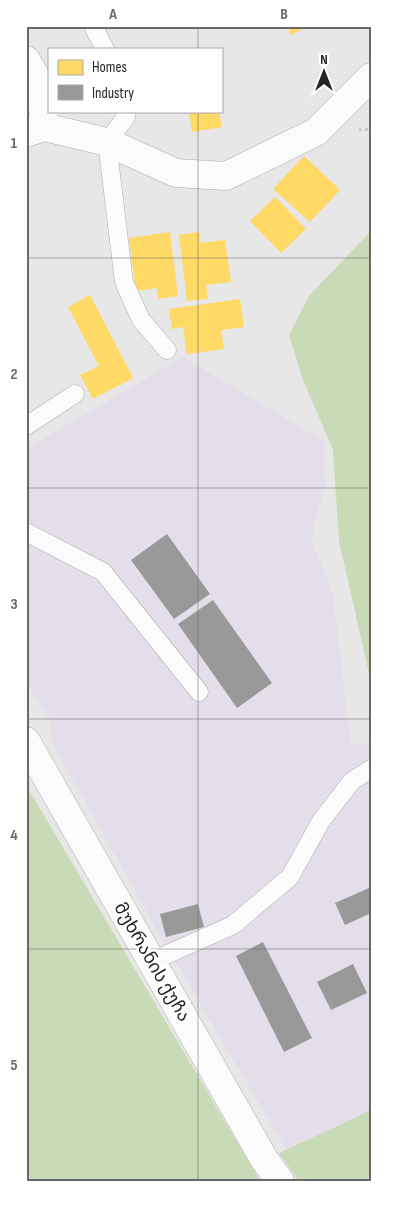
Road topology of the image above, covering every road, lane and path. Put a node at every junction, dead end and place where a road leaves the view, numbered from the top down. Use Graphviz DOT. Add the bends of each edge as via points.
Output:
graph roads {
  1 [pos="93,26"];
  2 [pos="104,48"];
  3 [pos="26,60"];
  4 [pos="371,77"];
  5 [pos="126,112"];
  6 [pos="35,130"];
  7 [pos="107,142"];
  8 [pos="167,350"];
  9 [pos="75,394"];
  10 [pos="26,426"];
  11 [pos="26,532"];
  12 [pos="199,692"];
  13 [pos="26,741"];
  14 [pos="371,769"];
  15 [pos="150,962"];
  16 [pos="280,1181"];
  1 -- 2 [label="lane"];
  3 -- 6 [label="street" via="42,88"];
  4 -- 7 [label="street" via="316,132 226,176 176,173"];
  5 -- 7 [label="lane" via="126,117"];
  6 -- 7 [label="street"];
  7 -- 8 [label="lane" via="124,282 141,320"];
  9 -- 10 [label="lane"];
  11 -- 12 [label="lane" via="103,572"];
  13 -- 15 [label="street, მუხრანის ქუჩა"];
  14 -- 15 [label="lane" via="352,781 326,814 290,877 233,925"];
  15 -- 16 [label="street, მუხრანის ქუჩა" via="264,1159"];
}
